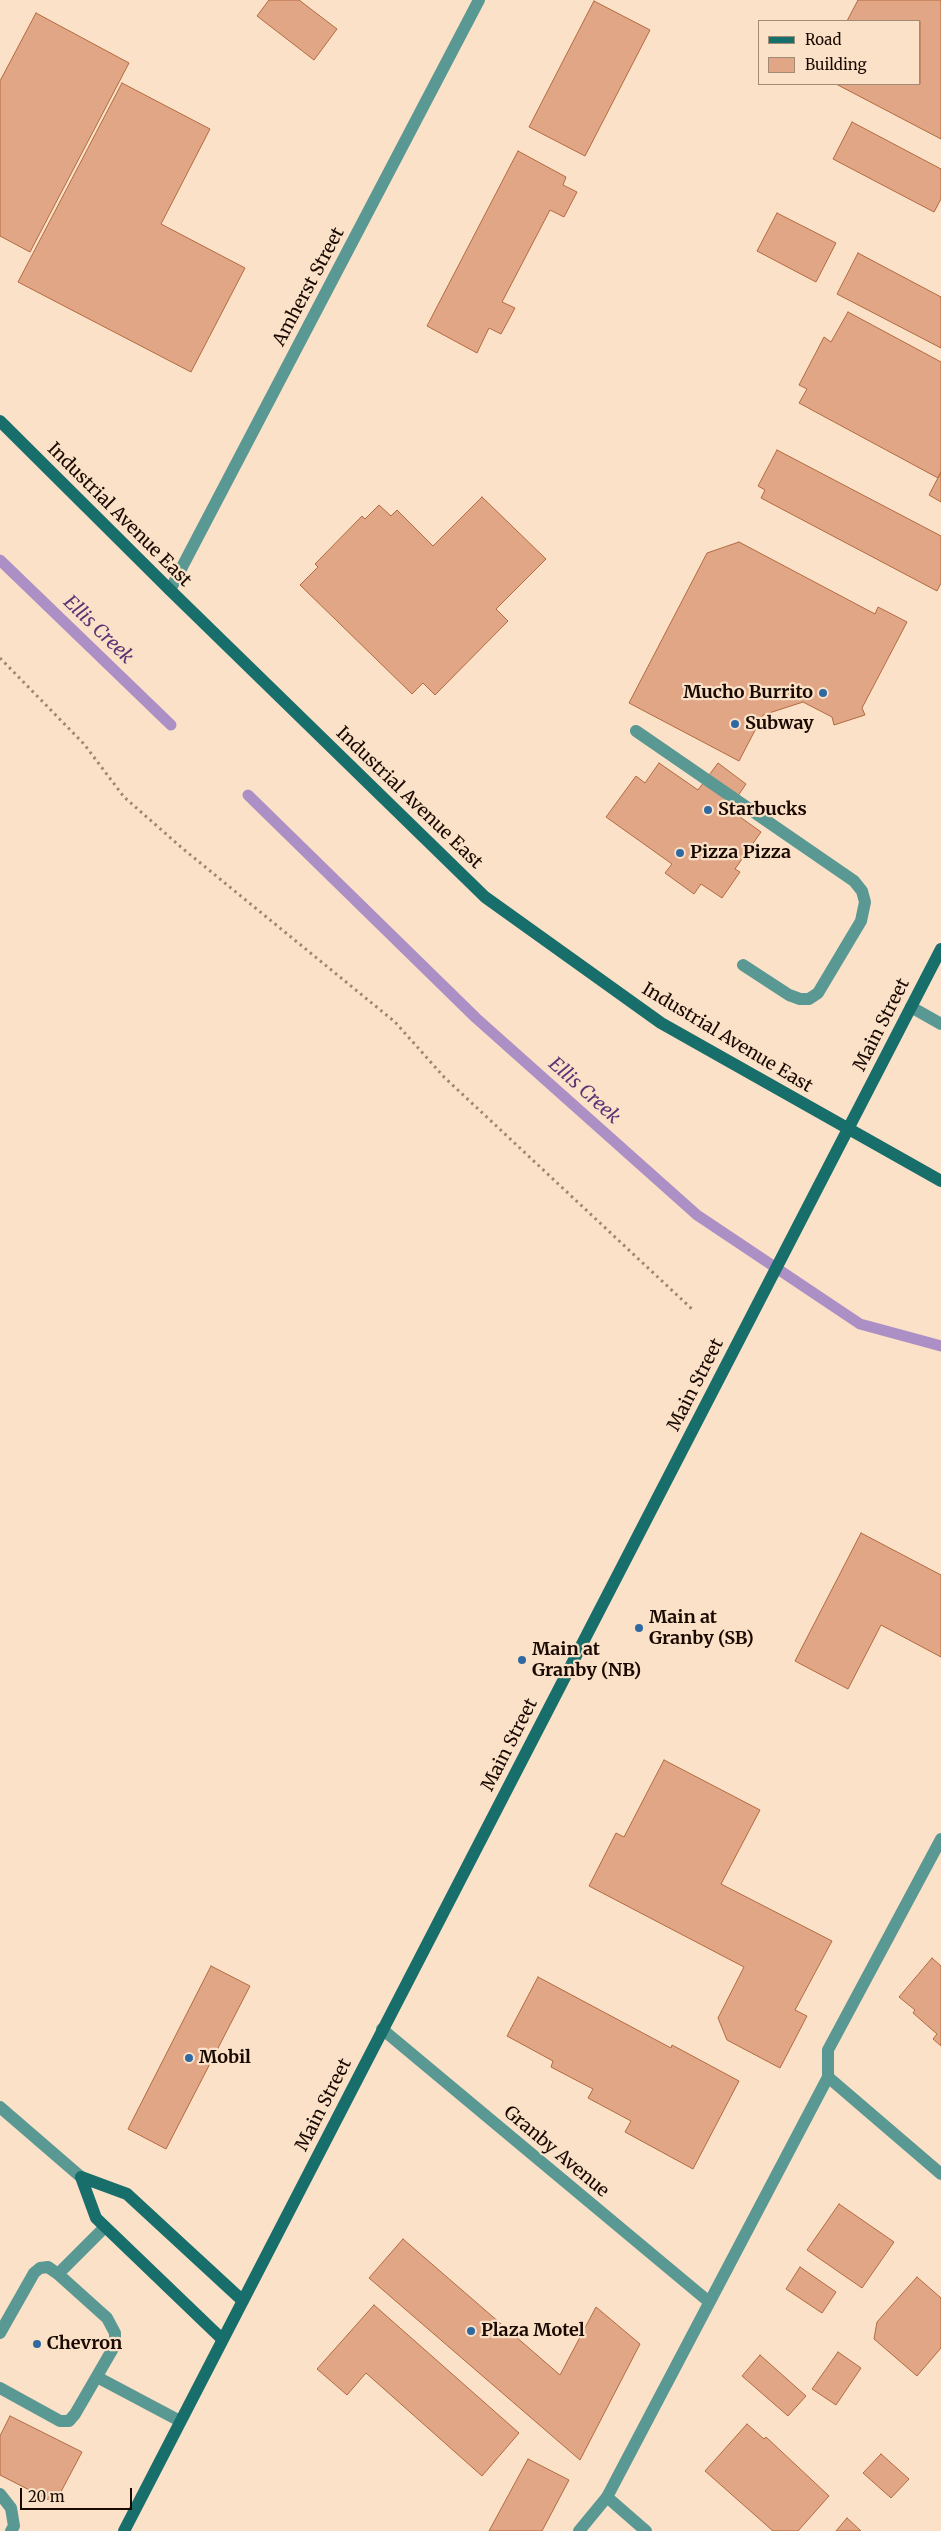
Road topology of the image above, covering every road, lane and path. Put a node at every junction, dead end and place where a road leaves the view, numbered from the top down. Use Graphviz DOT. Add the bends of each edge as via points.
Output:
graph roads {
  1 [pos="479,0"];
  2 [pos="0,421"];
  3 [pos="170,590"];
  4 [pos="0,658"];
  5 [pos="636,731"];
  6 [pos="941,948"];
  7 [pos="744,965"];
  8 [pos="911,1007"];
  9 [pos="941,1024"];
  10 [pos="848,1129"];
  11 [pos="941,1181"];
  12 [pos="693,1310"];
  13 [pos="941,1839"];
  14 [pos="382,2029"];
  15 [pos="828,2077"];
  16 [pos="0,2107"];
  17 [pos="941,2174"];
  18 [pos="81,2178"];
  19 [pos="105,2227"];
  20 [pos="58,2274"];
  21 [pos="243,2301"];
  22 [pos="708,2301"];
  23 [pos="0,2333"];
  24 [pos="222,2339"];
  25 [pos="97,2377"];
  26 [pos="0,2388"];
  27 [pos="180,2421"];
  28 [pos="0,2494"];
  29 [pos="607,2497"];
  30 [pos="11,2531"];
  31 [pos="124,2531"];
  32 [pos="579,2531"];
  33 [pos="646,2531"];
  1 -- 3 [label="street, Amherst Street"];
  2 -- 3 [label="main road, Industrial Avenue East"];
  3 -- 10 [label="main road, Industrial Avenue East" via="485,896 661,1023"];
  4 -- 12 [label="path" via="84,744 124,797 395,1022 444,1077"];
  5 -- 7 [label="street" via="854,881 862,891 865,902 861,921 814,996 800,999 789,995"];
  6 -- 8 [label="main road, Main Street"];
  8 -- 9 [label="street"];
  8 -- 10 [label="main road, Main Street"];
  10 -- 11 [label="main road, Industrial Avenue East"];
  10 -- 14 [label="main road, Main Street"];
  13 -- 15 [label="street" via="828,2050"];
  14 -- 21 [label="main road, Main Street"];
  14 -- 22 [label="street, Granby Avenue"];
  15 -- 17 [label="street"];
  15 -- 22 [label="street"];
  16 -- 18 [label="street"];
  18 -- 19 [label="main road" via="96,2218"];
  18 -- 21 [label="main road" via="127,2194"];
  19 -- 20 [label="street"];
  19 -- 24 [label="main road"];
  20 -- 23 [label="street" via="48,2267 34,2273"];
  20 -- 25 [label="street" via="107,2318 115,2333 115,2344"];
  21 -- 24 [label="main road, Main Street"];
  22 -- 29 [label="street"];
  24 -- 27 [label="main road, Main Street"];
  25 -- 26 [label="street" via="69,2421 60,2421"];
  25 -- 27 [label="street"];
  27 -- 31 [label="main road, Main Street"];
  28 -- 30 [label="street" via="11,2508 14,2526"];
  29 -- 32 [label="street"];
  29 -- 33 [label="street"];
}
